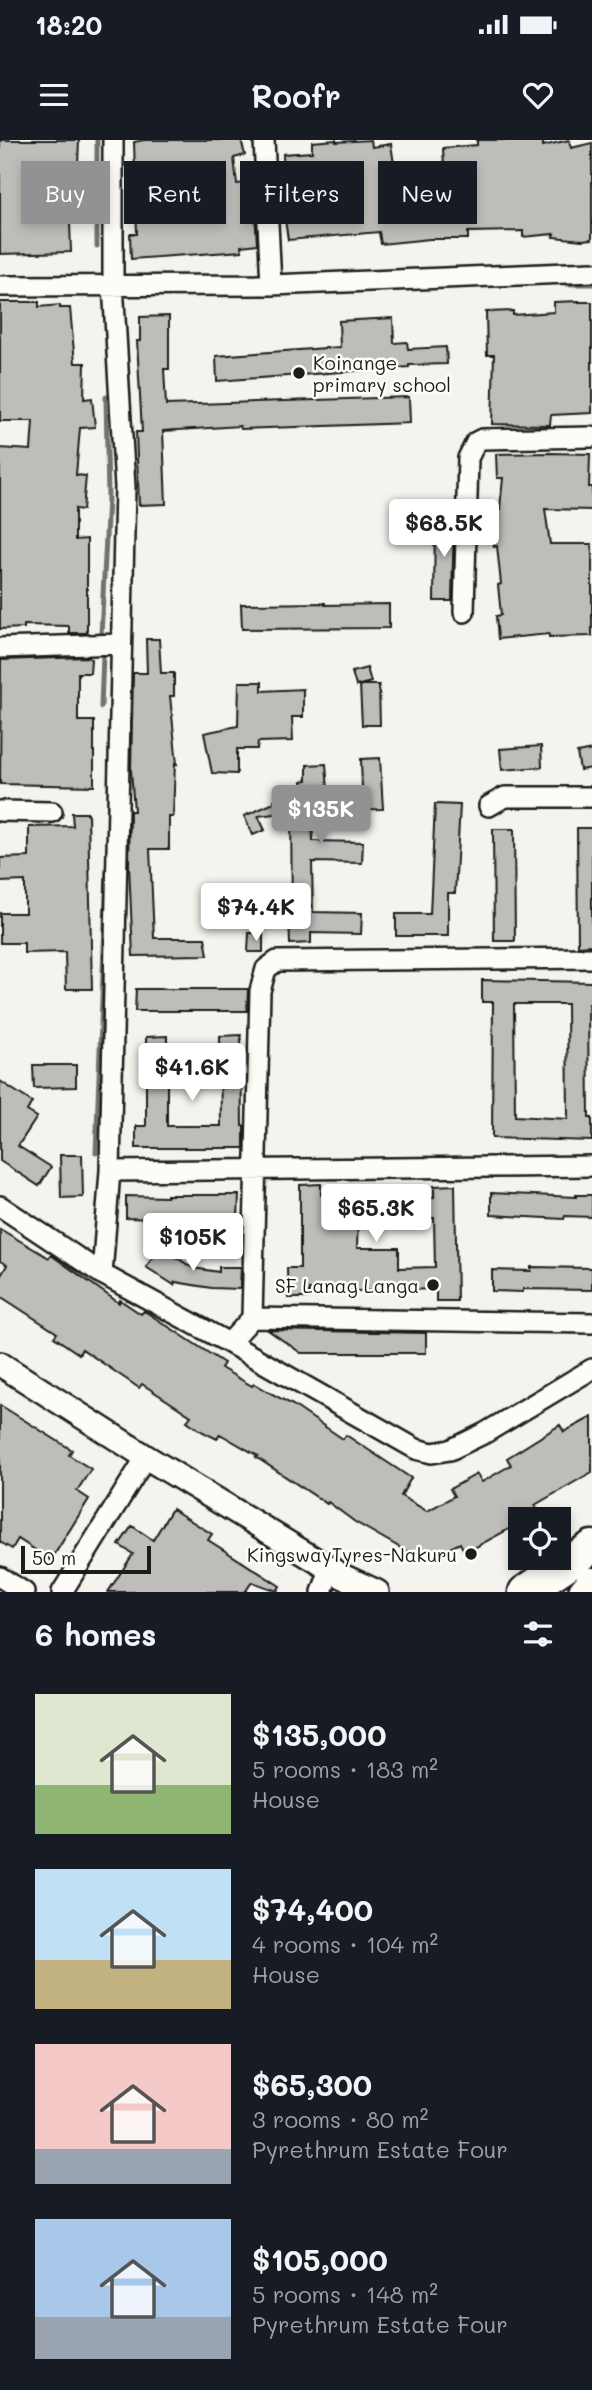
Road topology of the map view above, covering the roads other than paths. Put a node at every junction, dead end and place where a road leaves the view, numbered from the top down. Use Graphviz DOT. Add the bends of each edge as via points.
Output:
graph roads {
  1 [pos="113,140"];
  2 [pos="264,140"];
  3 [pos="592,272"];
  4 [pos="113,284"];
  5 [pos="271,285"];
  6 [pos="0,286"];
  7 [pos="592,437"];
  8 [pos="464,612"];
  9 [pos="120,644"];
  10 [pos="0,648"];
  11 [pos="592,797"];
  12 [pos="489,806"];
  13 [pos="0,811"];
  14 [pos="52,812"];
  15 [pos="592,958"];
  16 [pos="592,1166"];
  17 [pos="256,1169"];
  18 [pos="110,1171"];
  19 [pos="0,1206"];
  20 [pos="102,1274"];
  21 [pos="252,1318"];
  22 [pos="592,1323"];
  23 [pos="229,1342"];
  24 [pos="0,1364"];
  25 [pos="592,1369"];
  26 [pos="146,1457"];
  27 [pos="592,1547"];
  28 [pos="0,1577"];
  29 [pos="339,1579"];
  30 [pos="592,1584"];
  31 [pos="24,1592"];
  32 [pos="62,1592"];
  33 [pos="322,1592"];
  34 [pos="377,1592"];
  35 [pos="524,1592"];
  36 [pos="585,1592"];
  1 -- 4 [label="street"];
  2 -- 5 [label="street"];
  3 -- 5 [label="street"];
  4 -- 5 [label="street"];
  4 -- 6 [label="street"];
  4 -- 9 [label="street" via="125,486"];
  7 -- 8 [label="street" via="476,442 468,458"];
  9 -- 10 [label="street"];
  9 -- 18 [label="street"];
  11 -- 12 [label="street" via="505,797"];
  13 -- 14 [label="street"];
  15 -- 17 [label="street" via="277,961 266,969 260,991"];
  16 -- 17 [label="street"];
  17 -- 18 [label="street"];
  17 -- 21 [label="street"];
  18 -- 20 [label="street"];
  19 -- 20 [label="street"];
  20 -- 23 [label="street"];
  21 -- 22 [label="street"];
  21 -- 23 [label="street"];
  23 -- 25 [label="street" via="384,1433 432,1453 450,1450 485,1433"];
  24 -- 26 [label="street"];
  26 -- 29 [label="street"];
  26 -- 32 [label="street"];
  27 -- 35 [label="highway"];
  28 -- 31 [label="street"];
  29 -- 33 [label="street"];
  29 -- 34 [label="street"];
  30 -- 36 [label="highway"];
}
